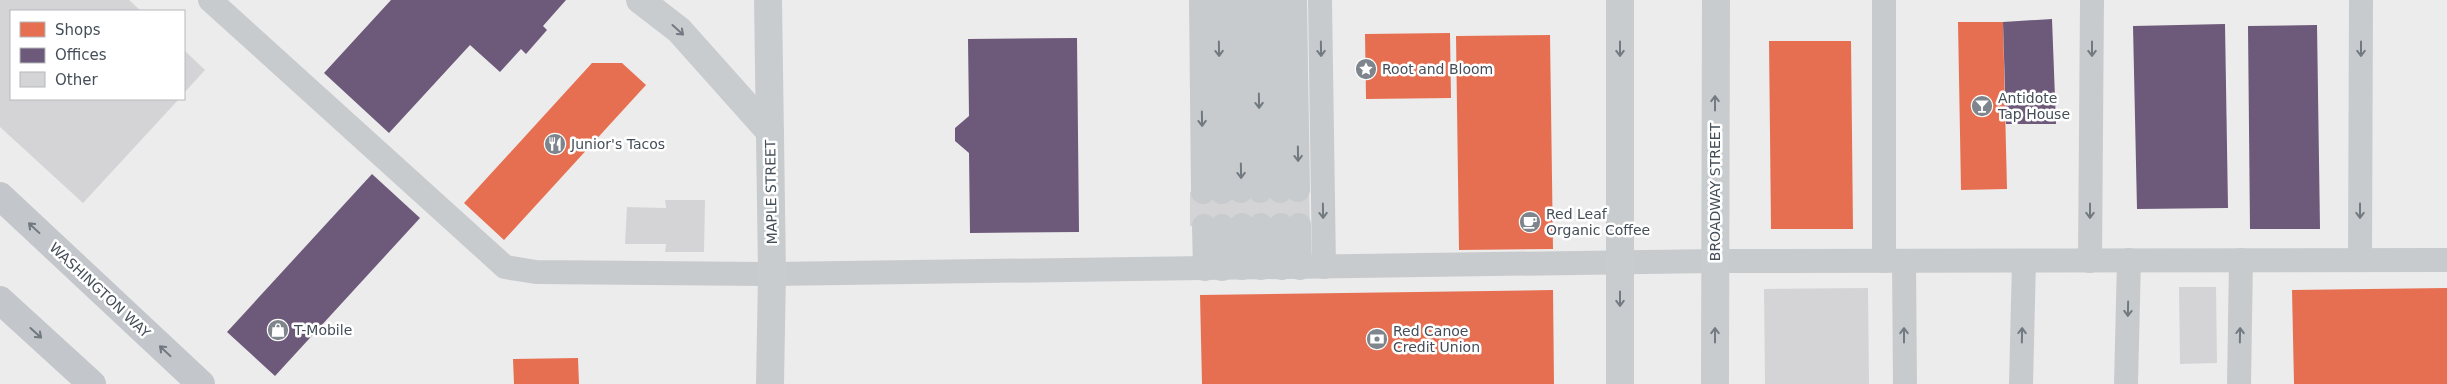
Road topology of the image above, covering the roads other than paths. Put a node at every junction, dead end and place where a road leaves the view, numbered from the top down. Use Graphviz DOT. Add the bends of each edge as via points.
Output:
graph roads {
  1 [pos="210,0"];
  2 [pos="640,0"];
  3 [pos="768,0"];
  4 [pos="1201,0"];
  5 [pos="1218,0"];
  6 [pos="1238,0"];
  7 [pos="1258,0"];
  8 [pos="1277,0"];
  9 [pos="1295,0"];
  10 [pos="1320,0"];
  11 [pos="1620,0"];
  12 [pos="1716,0"];
  13 [pos="1884,0"];
  14 [pos="2092,0"];
  15 [pos="2361,0"];
  16 [pos="770,132"];
  17 [pos="1251,191"];
  18 [pos="0,196"];
  19 [pos="1251,225"];
  20 [pos="2090,260"];
  21 [pos="2129,260"];
  22 [pos="2241,260"];
  23 [pos="2360,260"];
  24 [pos="2447,260"];
  25 [pos="1715,261"];
  26 [pos="1894,261"];
  27 [pos="2024,261"];
  28 [pos="1620,264"];
  29 [pos="1252,268"];
  30 [pos="1324,268"];
  31 [pos="772,274"];
  32 [pos="0,300"];
  33 [pos="92,384"];
  34 [pos="201,384"];
  35 [pos="770,384"];
  36 [pos="1620,384"];
  37 [pos="1715,384"];
  38 [pos="1905,384"];
  39 [pos="2021,384"];
  40 [pos="2126,384"];
  41 [pos="2239,384"];
  1 -- 31 [label="lane" via="505,267 536,272"];
  2 -- 16 [label="street, one-way" via="679,30"];
  3 -- 16 [label="street, MAPLE STREET"];
  4 -- 17 [label="lane, one-way"];
  5 -- 17 [label="lane, one-way"];
  6 -- 17 [label="lane, one-way"];
  7 -- 17 [label="lane, one-way"];
  8 -- 17 [label="lane"];
  9 -- 17 [label="lane, one-way"];
  10 -- 30 [label="lane, one-way"];
  11 -- 28 [label="street, one-way"];
  25 -- 12 [label="street, BROADWAY STREET, one-way"];
  13 -- 26 [label="lane"];
  14 -- 20 [label="lane, one-way"];
  15 -- 23 [label="lane, one-way"];
  16 -- 31 [label="street, MAPLE STREET"];
  34 -- 18 [label="main road, WASHINGTON WAY, one-way"];
  19 -- 29 [label="lane"];
  19 -- 29 [label="lane"];
  19 -- 29 [label="lane"];
  20 -- 21 [label="lane"];
  20 -- 27 [label="lane"];
  21 -- 22 [label="lane"];
  21 -- 40 [label="lane, one-way"];
  22 -- 23 [label="lane"];
  41 -- 22 [label="lane, one-way"];
  23 -- 24 [label="lane"];
  25 -- 26 [label="lane"];
  25 -- 28 [label="lane"];
  37 -- 25 [label="street, BROADWAY STREET, one-way"];
  26 -- 27 [label="lane"];
  38 -- 26 [label="lane, one-way"];
  39 -- 27 [label="lane, one-way"];
  28 -- 30 [label="lane"];
  28 -- 36 [label="street, one-way"];
  29 -- 30 [label="lane"];
  29 -- 31 [label="lane"];
  31 -- 35 [label="street, MAPLE STREET"];
  32 -- 33 [label="main road, one-way"];
}
